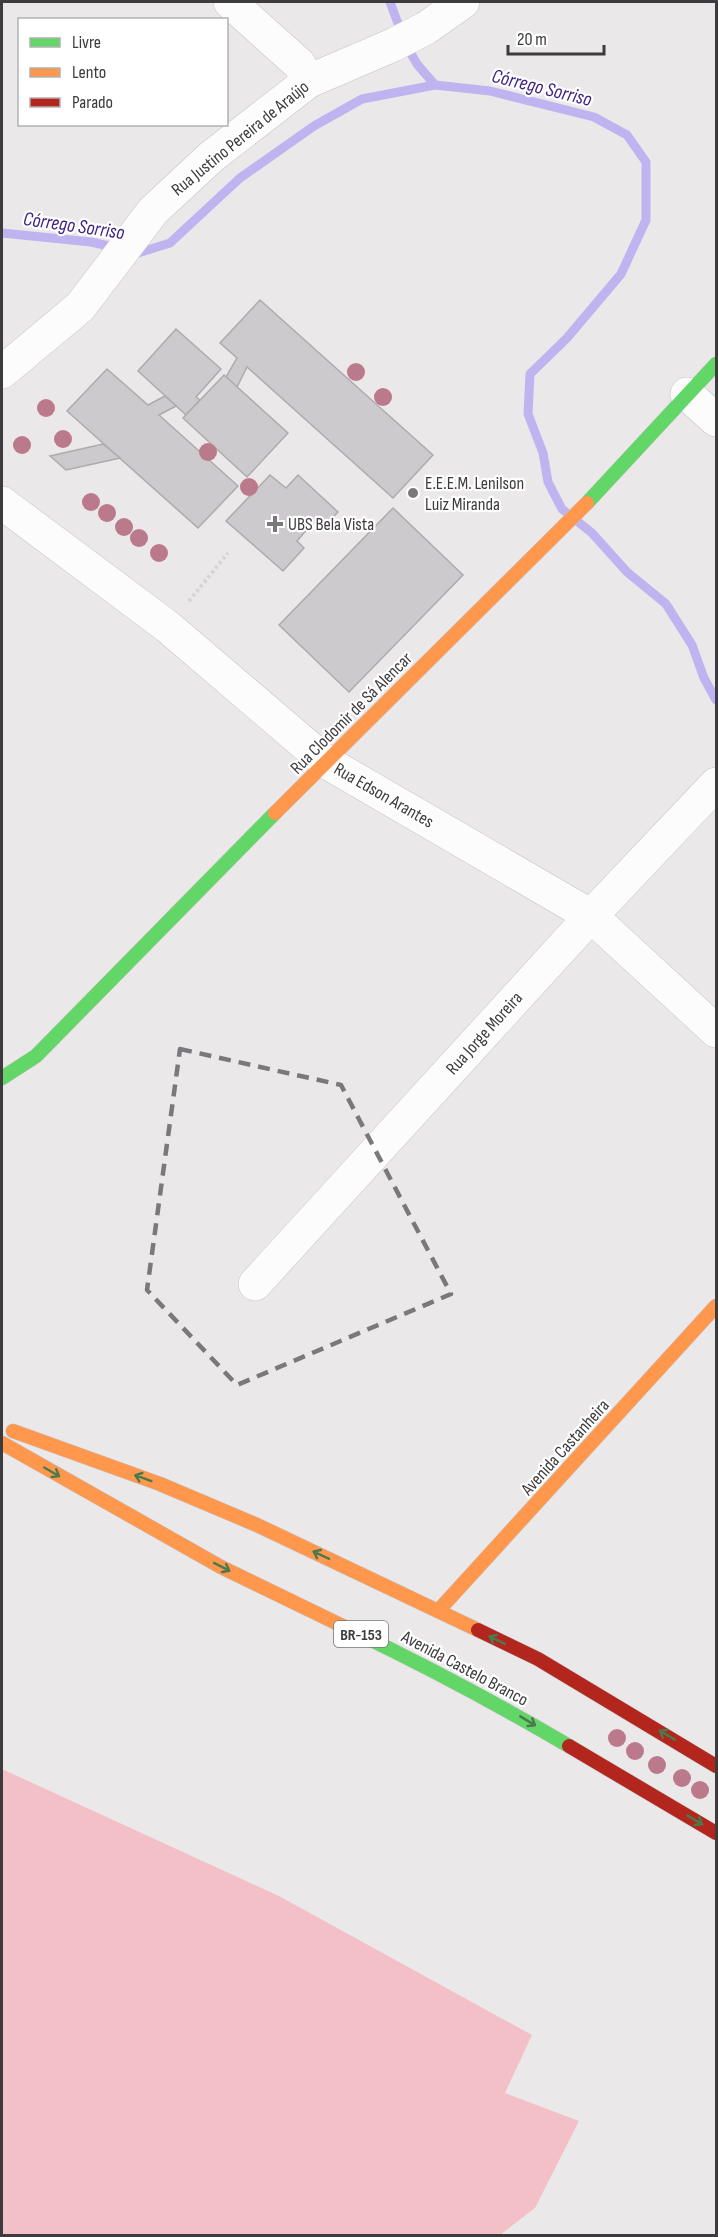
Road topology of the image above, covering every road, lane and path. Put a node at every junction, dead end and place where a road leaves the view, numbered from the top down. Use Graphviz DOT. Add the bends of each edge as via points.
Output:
graph roads {
  1 [pos="230,2"];
  2 [pos="463,2"];
  3 [pos="309,81"];
  4 [pos="717,364"];
  5 [pos="2,372"];
  6 [pos="687,394"];
  7 [pos="717,420"];
  8 [pos="2,503"];
  9 [pos="228,553"];
  10 [pos="168,627"];
  11 [pos="326,762"];
  12 [pos="717,784"];
  13 [pos="591,916"];
  14 [pos="717,1031"];
  15 [pos="2,1078"];
  16 [pos="255,1284"];
  17 [pos="717,1306"];
  18 [pos="2,1426"];
  19 [pos="2,1443"];
  20 [pos="438,1611"];
  21 [pos="717,1767"];
  22 [pos="717,1833"];
  1 -- 3 [label="street" via="299,64"];
  2 -- 3 [label="street, Rua Justino Pereira de Araújo" via="393,45"];
  3 -- 5 [label="street, Rua Justino Pereira de Araújo" via="180,184 153,211 80,307"];
  4 -- 6 [label="main road, Rua Clodomir de Sá Alencar"];
  6 -- 7 [label="street"];
  6 -- 11 [label="main road, Rua Clodomir de Sá Alencar" via="562,530"];
  8 -- 10 [label="street, Rua Edson Arantes"];
  9 -- 10 [label="path"];
  10 -- 11 [label="street, Rua Edson Arantes"];
  11 -- 13 [label="street, Rua Edson Arantes"];
  11 -- 15 [label="main road, Rua Clodomir de Sá Alencar" via="36,1056"];
  12 -- 13 [label="street, Rua Jorge Moreira"];
  13 -- 14 [label="street, Rua Edson Arantes"];
  13 -- 16 [label="street, Rua Jorge Moreira"];
  17 -- 20 [label="main road, Avenida Castanheira"];
  20 -- 18 [label="main road, Avenida Castelo Branco, one-way" via="257,1525 160,1484"];
  19 -- 22 [label="main road, Avenida Castelo Branco / BR-153, one-way" via="221,1567 493,1702"];
  21 -- 20 [label="main road, Avenida Castelo Branco, one-way" via="538,1659"];
}
